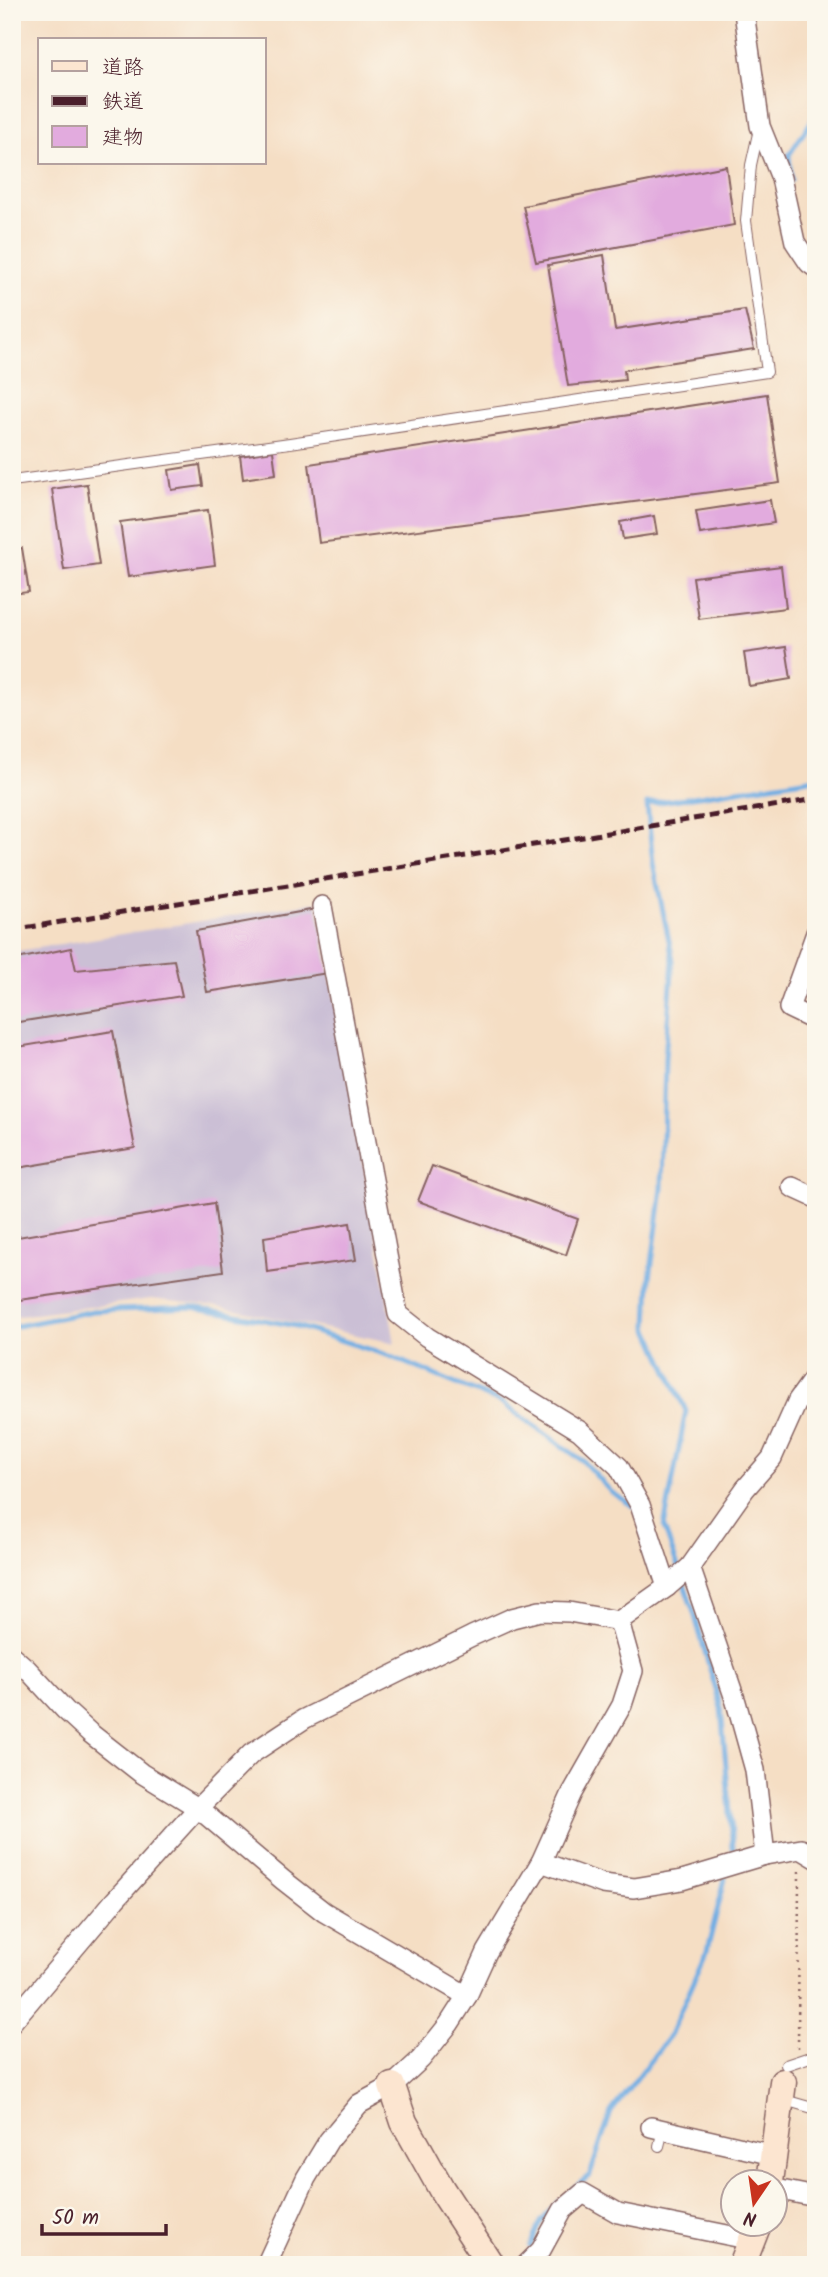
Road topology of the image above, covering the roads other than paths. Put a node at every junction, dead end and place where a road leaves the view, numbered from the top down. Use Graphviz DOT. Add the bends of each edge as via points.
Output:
graph roads {
  1 [pos="744,12"];
  2 [pos="760,126"];
  3 [pos="816,268"];
  4 [pos="12,481"];
  5 [pos="323,906"];
  6 [pos="816,933"];
  7 [pos="816,1021"];
  8 [pos="792,1187"];
  9 [pos="816,1198"];
  10 [pos="816,1375"];
  11 [pos="690,1567"];
  12 [pos="667,1587"];
  13 [pos="619,1620"];
  14 [pos="12,1656"];
  15 [pos="198,1808"];
  16 [pos="808,1853"];
  17 [pos="765,1855"];
  18 [pos="541,1862"];
  19 [pos="467,1996"];
  20 [pos="12,2022"];
  21 [pos="816,2055"];
  22 [pos="788,2077"];
  23 [pos="392,2086"];
  24 [pos="816,2109"];
  25 [pos="658,2134"];
  26 [pos="774,2155"];
  27 [pos="772,2168"];
  28 [pos="790,2192"];
  29 [pos="816,2197"];
  30 [pos="720,2227"];
  31 [pos="753,2238"];
  32 [pos="266,2265"];
  33 [pos="491,2265"];
  34 [pos="526,2265"];
  35 [pos="742,2265"];
  1 -- 2 [label="street"];
  2 -- 3 [label="street" via="781,178 795,243"];
  2 -- 4 [label="lane" via="746,221 766,372"];
  5 -- 12 [label="street" via="398,1314 427,1337 580,1431 619,1467 640,1505"];
  6 -- 7 [label="street" via="789,1008"];
  8 -- 9 [label="street"];
  10 -- 11 [label="street" via="798,1400 772,1458"];
  11 -- 12 [label="street"];
  11 -- 17 [label="street" via="755,1769"];
  12 -- 13 [label="street"];
  13 -- 15 [label="street" via="540,1611 512,1618 304,1719 251,1754"];
  13 -- 18 [label="street" via="633,1671 622,1705 572,1793"];
  14 -- 15 [label="street" via="90,1733 141,1773"];
  15 -- 19 [label="street" via="324,1912"];
  15 -- 20 [label="street"];
  16 -- 17 [label="street"];
  17 -- 18 [label="street" via="682,1880 634,1888 603,1884"];
  18 -- 19 [label="street" via="487,1952"];
  19 -- 23 [label="street" via="421,2059"];
  21 -- 22 [label="lane"];
  22 -- 24 [label="lane"];
  22 -- 26 [label="street"];
  23 -- 32 [label="street" via="359,2104 329,2140"];
  23 -- 33 [label="street" via="404,2122"];
  25 -- 26 [label="street"];
  26 -- 27 [label="street"];
  28 -- 29 [label="street"];
  30 -- 34 [label="street" via="618,2213 583,2193 563,2210 541,2250"];
  31 -- 35 [label="street"];
}
